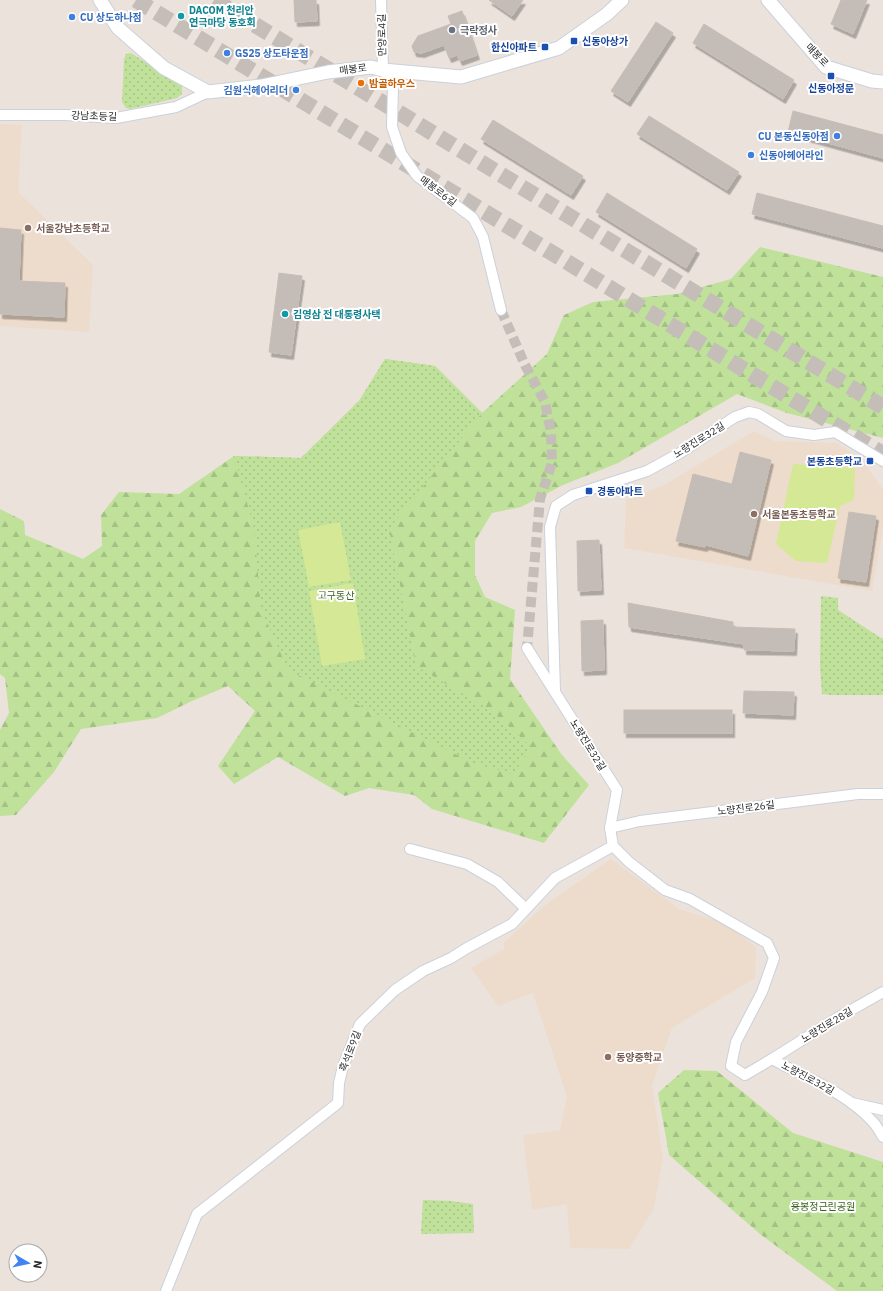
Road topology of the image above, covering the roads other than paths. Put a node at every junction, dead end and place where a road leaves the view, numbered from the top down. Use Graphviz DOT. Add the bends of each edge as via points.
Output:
graph roads {
  1 [pos="100,0"];
  2 [pos="381,0"];
  3 [pos="622,0"];
  4 [pos="768,0"];
  5 [pos="383,70"];
  6 [pos="883,82"];
  7 [pos="208,92"];
  8 [pos="0,114"];
  9 [pos="501,310"];
  10 [pos="883,460"];
  11 [pos="527,648"];
  12 [pos="555,692"];
  13 [pos="883,794"];
  14 [pos="610,828"];
  15 [pos="613,846"];
  16 [pos="410,849"];
  17 [pos="526,909"];
  18 [pos="883,992"];
  19 [pos="772,1059"];
  20 [pos="851,1103"];
  21 [pos="883,1110"];
  22 [pos="883,1137"];
  23 [pos="166,1291"];
  1 -- 7 [label="street" via="118,28 158,63"];
  2 -- 5 [label="street, 만양로4길"];
  3 -- 5 [label="street, 매봉로" via="607,14 559,48 461,77"];
  4 -- 6 [label="street, 매봉로" via="826,67"];
  5 -- 7 [label="street, 매봉로" via="371,67 328,72 261,86"];
  5 -- 9 [label="street, 매봉로6길" via="393,85 392,127 401,153 417,176 473,218 483,237"];
  7 -- 8 [label="street, 강남초등길" via="176,107 116,118"];
  10 -- 12 [label="street, 노량진로32길" via="835,432 814,435 786,431 758,414 749,412 736,417 647,472 573,495 556,506 550,527"];
  11 -- 12 [label="street"];
  12 -- 14 [label="street, 노량진로32길" via="617,790"];
  13 -- 14 [label="street, 노량진로26길" via="858,794 640,821"];
  14 -- 15 [label="street, 노량진로32길"];
  15 -- 17 [label="street, 흑석로9길" via="554,878"];
  15 -- 19 [label="street, 노량진로32길" via="665,890 690,899 767,943 774,958 762,992 736,1042 731,1066 745,1075"];
  16 -- 17 [label="street" via="467,864 498,882"];
  17 -- 23 [label="street, 흑석로9길" via="512,924 423,971 395,990 360,1024 343,1066 338,1103 197,1214"];
  18 -- 19 [label="street, 노량진로28길"];
  19 -- 20 [label="street, 노량진로32길"];
  20 -- 21 [label="street"];
  20 -- 22 [label="street, 노량진로32길" via="873,1122"];
}
